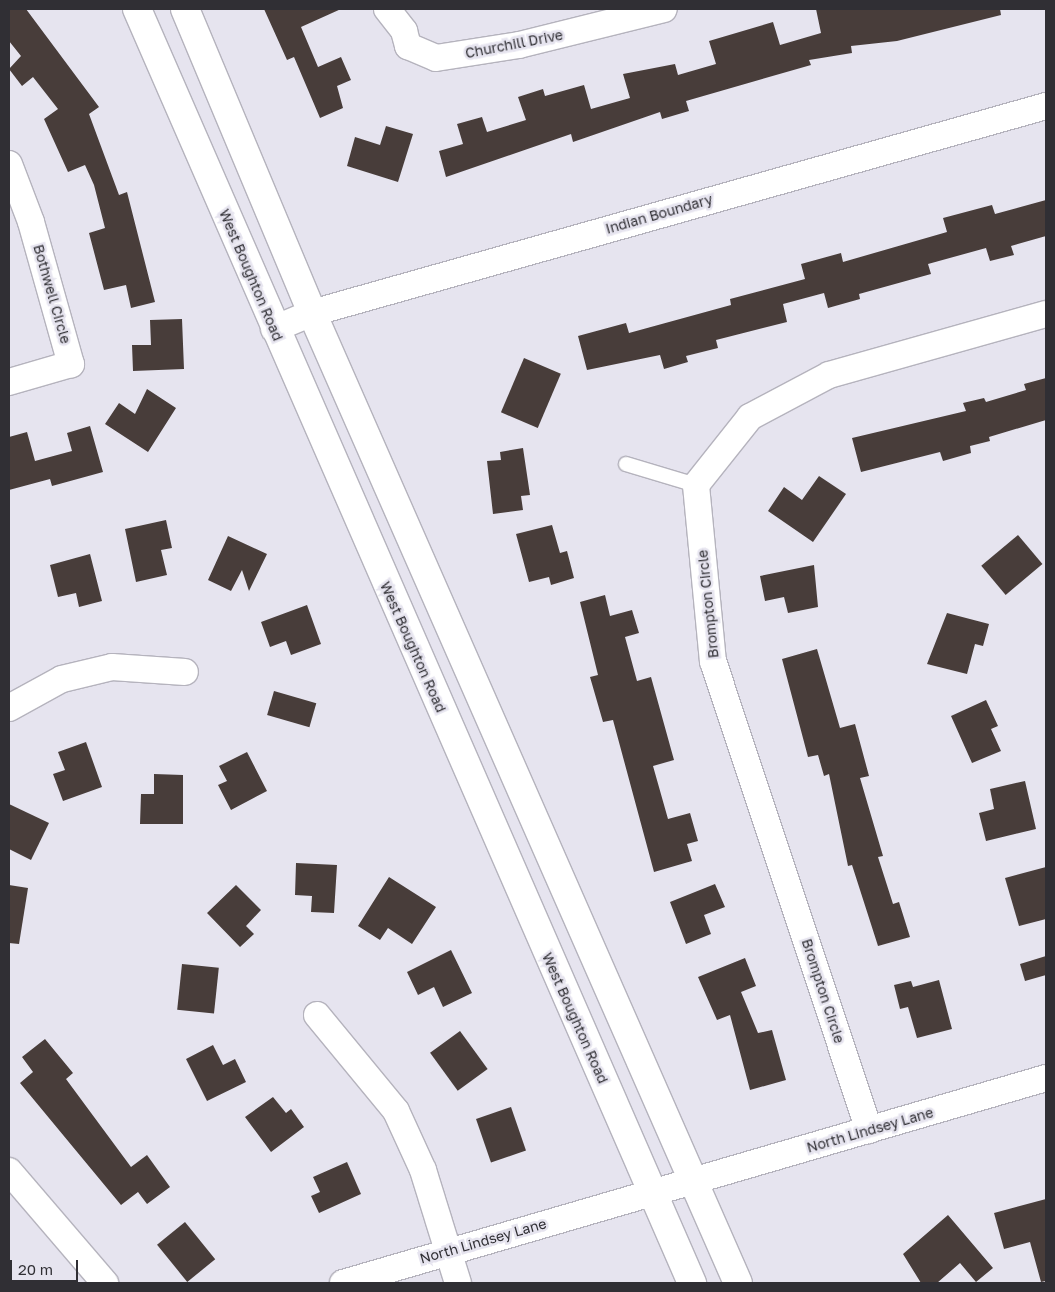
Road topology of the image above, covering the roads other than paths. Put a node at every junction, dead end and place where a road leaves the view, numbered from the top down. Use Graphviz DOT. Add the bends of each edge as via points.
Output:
graph roads {
  1 [pos="137,9"];
  2 [pos="185,9"];
  3 [pos="386,9"];
  4 [pos="664,9"];
  5 [pos="1046,106"];
  6 [pos="9,164"];
  7 [pos="312,313"];
  8 [pos="1046,314"];
  9 [pos="274,329"];
  10 [pos="9,382"];
  11 [pos="626,464"];
  12 [pos="696,485"];
  13 [pos="184,672"];
  14 [pos="9,708"];
  15 [pos="317,1015"];
  16 [pos="1046,1078"];
  17 [pos="869,1130"];
  18 [pos="9,1172"];
  19 [pos="693,1179"];
  20 [pos="652,1193"];
  21 [pos="449,1251"];
  22 [pos="105,1283"];
  23 [pos="343,1283"];
  24 [pos="458,1283"];
  25 [pos="692,1283"];
  26 [pos="738,1283"];
  1 -- 9 [label="main road, West Boughton Road"];
  2 -- 7 [label="main road"];
  3 -- 4 [label="street, Churchill Drive" via="404,31 408,46 436,58 519,45"];
  5 -- 7 [label="street, Indian Boundary"];
  6 -- 10 [label="street, Bothwell Circle" via="31,222 71,364"];
  7 -- 9 [label="street, Indian Boundary"];
  7 -- 19 [label="main road"];
  8 -- 12 [label="street" via="829,375 750,417"];
  9 -- 20 [label="main road, West Boughton Road"];
  11 -- 12 [label="lane"];
  12 -- 17 [label="street, Brompton Circle" via="713,662"];
  13 -- 14 [label="street" via="112,667 62,679"];
  15 -- 21 [label="street" via="396,1111 423,1170"];
  16 -- 17 [label="street, North Lindsey Lane"];
  17 -- 19 [label="street, North Lindsey Lane"];
  18 -- 22 [label="street"];
  19 -- 20 [label="street, North Lindsey Lane"];
  19 -- 26 [label="main road"];
  20 -- 21 [label="street, North Lindsey Lane"];
  20 -- 25 [label="main road, West Boughton Road"];
  21 -- 23 [label="street, North Lindsey Lane"];
  21 -- 24 [label="street"];
}
